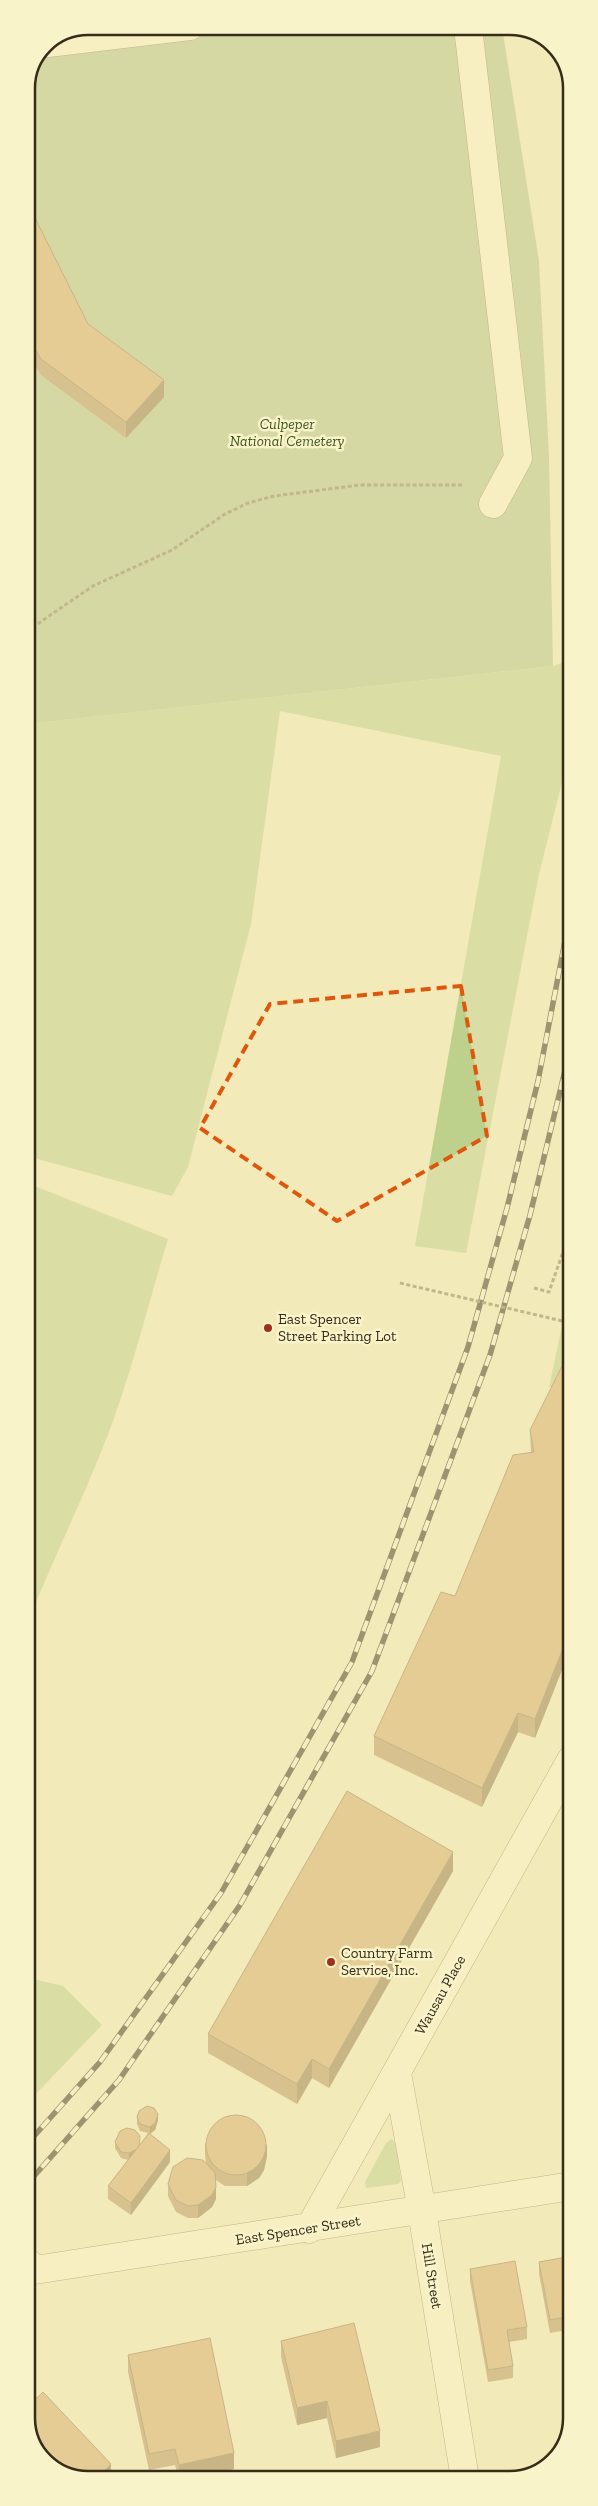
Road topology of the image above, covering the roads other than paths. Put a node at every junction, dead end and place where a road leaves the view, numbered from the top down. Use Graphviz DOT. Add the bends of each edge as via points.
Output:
graph roads {
  1 [pos="115,35"];
  2 [pos="469,35"];
  3 [pos="64,41"];
  4 [pos="499,493"];
  5 [pos="563,1774"];
  6 [pos="397,2073"];
  7 [pos="563,2188"];
  8 [pos="422,2211"];
  9 [pos="309,2229"];
  10 [pos="35,2269"];
  11 [pos="464,2471"];
  1 -- 3 [label="street"];
  2 -- 4 [label="street" via="518,458"];
  5 -- 6 [label="street, Wausau Place"];
  6 -- 8 [label="street, Hill Street"];
  6 -- 9 [label="street, Wausau Place"];
  7 -- 8 [label="street, East Spencer Street"];
  8 -- 9 [label="street, East Spencer Street"];
  8 -- 11 [label="street, Hill Street"];
  9 -- 10 [label="street, East Spencer Street"];
}
